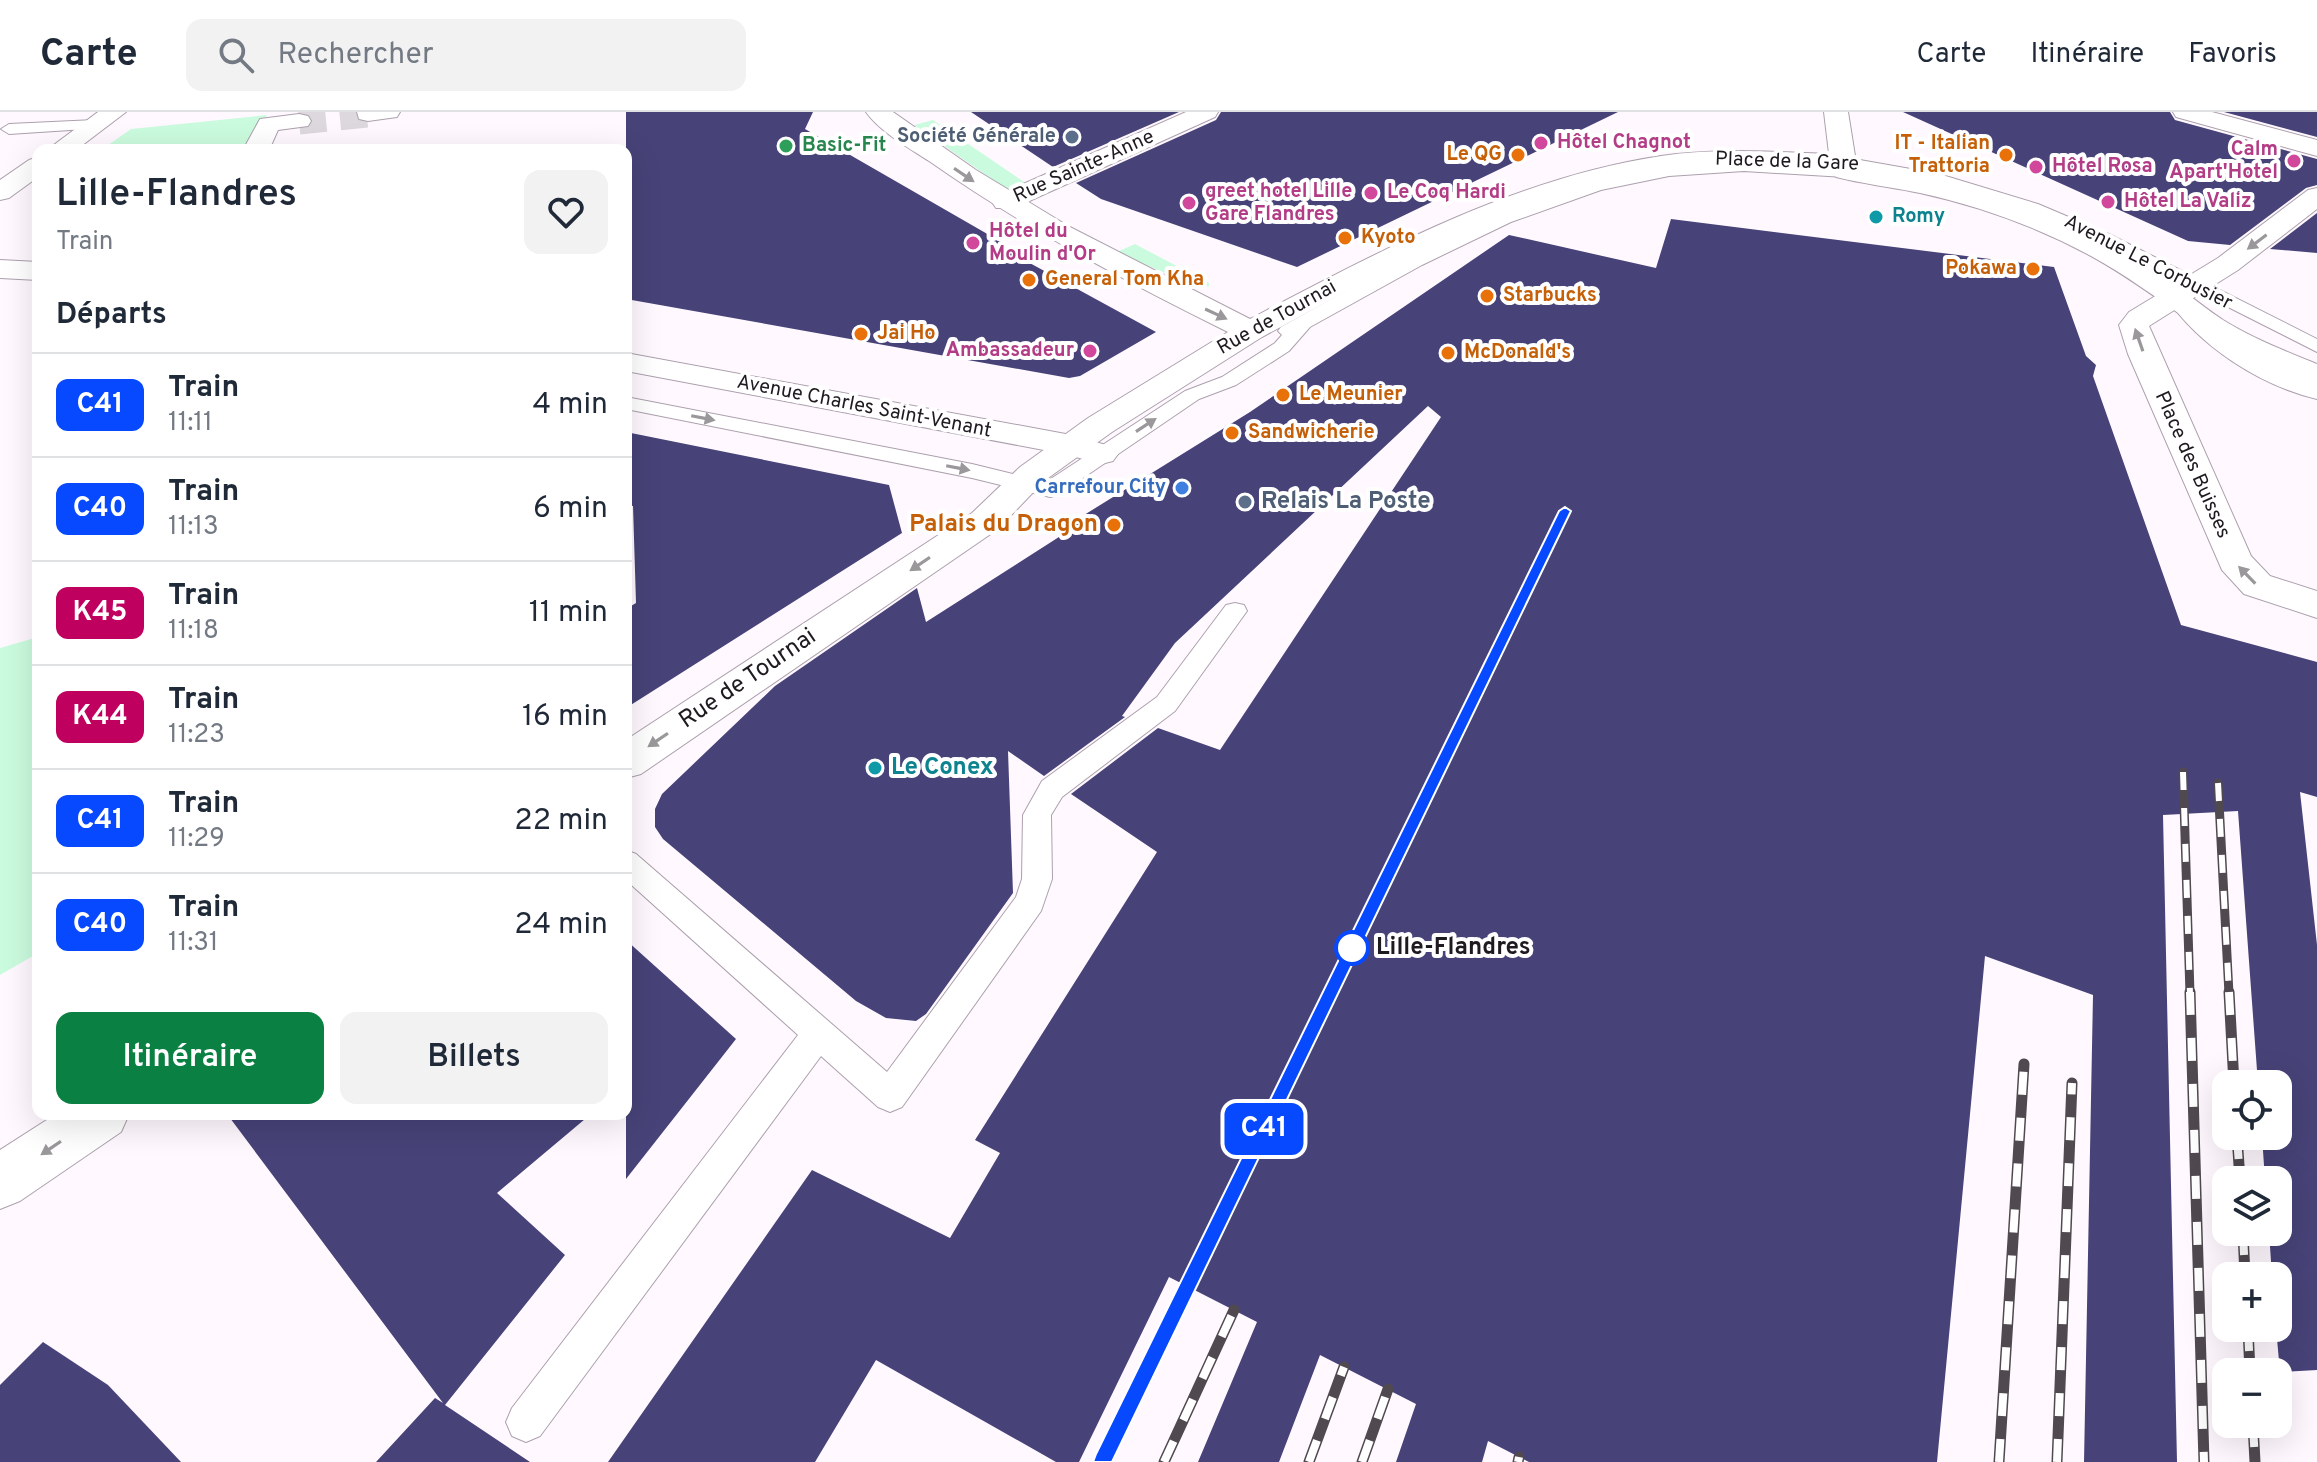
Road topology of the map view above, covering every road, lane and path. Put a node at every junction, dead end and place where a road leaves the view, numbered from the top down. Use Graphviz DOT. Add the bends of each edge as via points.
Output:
graph roads {
  1 [pos="878,112"];
  2 [pos="1836,112"];
  3 [pos="2185,112"];
  4 [pos="1189,115"];
  5 [pos="105,119"];
  6 [pos="299,121"];
  7 [pos="3,130"];
  8 [pos="69,144"];
  9 [pos="259,144"];
  10 [pos="2317,148"];
  11 [pos="1844,167"];
  12 [pos="32,169"];
  13 [pos="1563,191"];
  14 [pos="0,192"];
  15 [pos="1981,195"];
  16 [pos="2317,196"];
  17 [pos="1005,202"];
  18 [pos="0,269"];
  19 [pos="32,271"];
  20 [pos="2185,291"];
  21 [pos="1302,324"];
  22 [pos="1262,335"];
  23 [pos="2317,346"];
  24 [pos="632,363"];
  25 [pos="2317,376"];
  26 [pos="2317,393"];
  27 [pos="1192,395"];
  28 [pos="632,404"];
  29 [pos="1086,450"];
  30 [pos="1024,483"];
  31 [pos="2317,605"];
  32 [pos="1235,611"];
  33 [pos="632,758"];
  34 [pos="632,867"];
  35 [pos="819,1033"];
  36 [pos="93,1120"];
  37 [pos="0,1182"];
  38 [pos="526,1422"];
  1 -- 17 [label="street, one-way"];
  2 -- 11 [label="street"];
  3 -- 10 [label="street"];
  4 -- 17 [label="street, Rue Sainte-Anne"];
  5 -- 7 [label="lane"];
  5 -- 8 [label="street"];
  6 -- 9 [label="street" via="269,124"];
  11 -- 13 [label="street, Place de la Gare" via="1763,158 1681,161 1607,173"];
  11 -- 15 [label="street, Place de la Gare"];
  12 -- 14 [label="street"];
  13 -- 21 [label="lane, Rue de Tournai"];
  13 -- 22 [label="street, Rue de Tournai" via="1454,229"];
  15 -- 20 [label="street, Avenue Le Corbusier"];
  16 -- 20 [label="street, one-way"];
  17 -- 22 [label="street, one-way" via="1111,262"];
  18 -- 19 [label="street"];
  20 -- 23 [label="lane, Avenue Le Corbusier"];
  20 -- 25 [label="street, Avenue Le Corbusier" via="2229,336"];
  20 -- 26 [label="lane" via="2189,319 2223,349"];
  31 -- 20 [label="street, Place des Buisses, one-way" via="2257,585 2235,561 2135,329 2140,318"];
  21 -- 22 [label="lane, Rue de Tournai"];
  21 -- 27 [label="lane, Rue de Tournai" via="1282,347 1229,381"];
  22 -- 27 [label="lane, Rue de Tournai" via="1201,382"];
  22 -- 29 [label="street, Rue de Tournai"];
  24 -- 29 [label="street, Avenue Charles Saint-Venant"];
  29 -- 27 [label="lane, Rue de Tournai, one-way"];
  28 -- 30 [label="lane, one-way"];
  29 -- 30 [label="street, Rue de Tournai"];
  30 -- 33 [label="street, Rue de Tournai, one-way" via="985,521"];
  32 -- 35 [label="lane" via="1166,704 1052,789 1037,815 1037,879 1030,902 890,1096"];
  34 -- 35 [label="lane"];
  35 -- 38 [label="lane"];
  36 -- 37 [label="street, one-way"];
}
